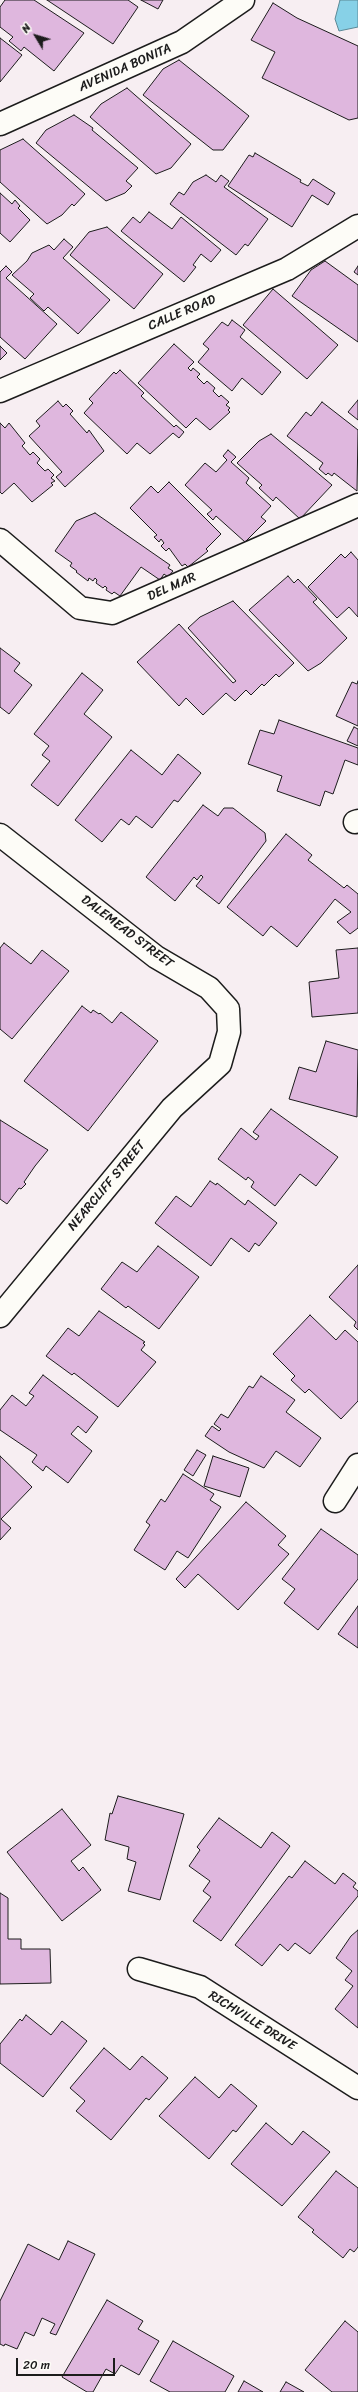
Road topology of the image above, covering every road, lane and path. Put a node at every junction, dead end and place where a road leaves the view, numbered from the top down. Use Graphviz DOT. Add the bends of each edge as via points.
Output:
graph roads {
  1 [pos="243,0"];
  2 [pos="0,124"];
  3 [pos="358,226"];
  4 [pos="0,391"];
  5 [pos="358,505"];
  6 [pos="0,540"];
  7 [pos="0,835"];
  8 [pos="220,1064"];
  9 [pos="0,1316"];
  10 [pos="358,1465"];
  11 [pos="335,1501"];
  12 [pos="139,1969"];
  13 [pos="358,2088"];
  1 -- 2 [label="street, AVENIDA BONITA" via="182,42"];
  3 -- 4 [label="street, CALLE ROAD" via="287,268"];
  5 -- 6 [label="street, DEL MAR" via="112,613 80,608"];
  7 -- 8 [label="street, DALEMEAD STREET" via="156,957 209,988 228,1010 229,1032"];
  8 -- 9 [label="street, NEARCLIFF STREET" via="172,1108"];
  10 -- 11 [label="street"];
  12 -- 13 [label="street, RICHVILLE DRIVE" via="200,1988"];
}
